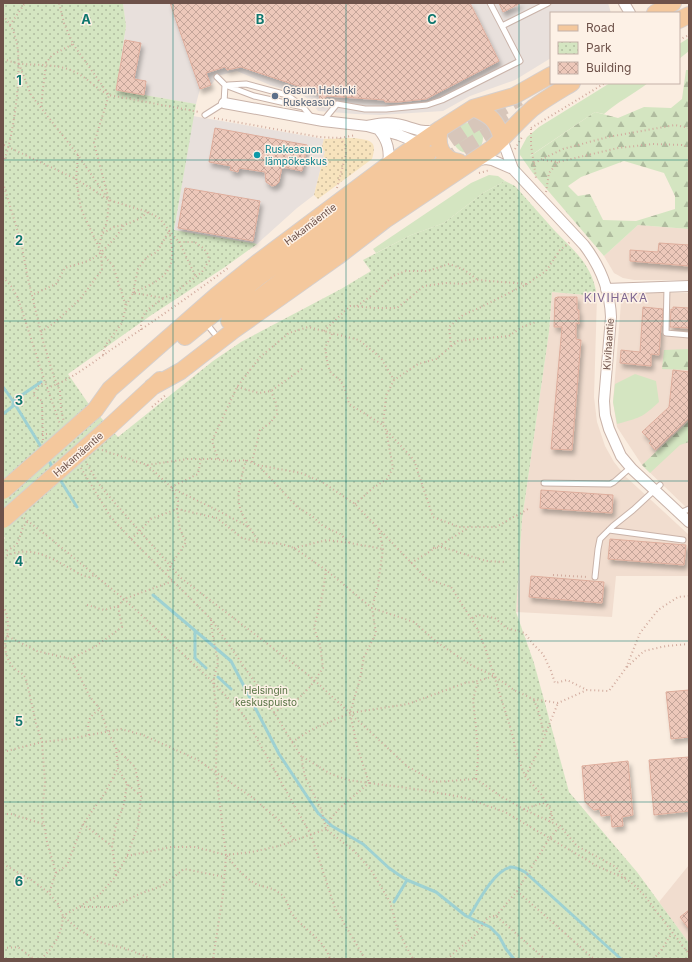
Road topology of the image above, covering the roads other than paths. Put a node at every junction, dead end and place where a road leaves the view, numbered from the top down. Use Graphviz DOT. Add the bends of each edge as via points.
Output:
graph roads {
  1 [pos="490,3"];
  2 [pos="548,3"];
  3 [pos="624,3"];
  4 [pos="674,3"];
  5 [pos="629,12"];
  6 [pos="657,12"];
  7 [pos="689,15"];
  8 [pos="680,20"];
  9 [pos="502,26"];
  10 [pos="550,76"];
  11 [pos="217,77"];
  12 [pos="570,84"];
  13 [pos="224,85"];
  14 [pos="224,103"];
  15 [pos="303,106"];
  16 [pos="473,108"];
  17 [pos="205,115"];
  18 [pos="312,119"];
  19 [pos="323,121"];
  20 [pos="367,126"];
  21 [pos="440,129"];
  22 [pos="379,130"];
  23 [pos="507,145"];
  24 [pos="424,148"];
  25 [pos="444,159"];
  26 [pos="472,162"];
  27 [pos="388,165"];
  28 [pos="513,169"];
  29 [pos="689,286"];
  30 [pos="667,287"];
  31 [pos="606,290"];
  32 [pos="209,327"];
  33 [pos="689,335"];
  34 [pos="152,387"];
  35 [pos="95,410"];
  36 [pos="631,467"];
  37 [pos="544,483"];
  38 [pos="657,488"];
  39 [pos="3,491"];
  40 [pos="685,511"];
  41 [pos="3,520"];
  42 [pos="689,522"];
  43 [pos="609,530"];
  44 [pos="683,540"];
  45 [pos="596,577"];
  1 -- 9 [label="lane"];
  2 -- 9 [label="lane"];
  3 -- 5 [label="street"];
  4 -- 6 [label="main road"];
  7 -- 8 [label="main road"];
  9 -- 19 [label="lane" via="520,61 437,102 386,109 364,109 337,104"];
  10 -- 16 [label="main road, Hakamäentie" via="514,96"];
  11 -- 13 [label="lane"];
  12 -- 23 [label="main road, Hakamäentie" via="534,107 517,122"];
  13 -- 14 [label="lane"];
  13 -- 15 [label="lane" via="254,96"];
  13 -- 15 [label="lane" via="246,84 280,93 294,98"];
  14 -- 17 [label="lane"];
  14 -- 18 [label="street"];
  15 -- 18 [label="lane"];
  16 -- 21 [label="main road, Hakamäentie"];
  16 -- 23 [label="main road" via="493,119"];
  18 -- 19 [label="street"];
  19 -- 20 [label="street"];
  20 -- 21 [label="street" via="391,123 430,132"];
  20 -- 22 [label="street"];
  21 -- 24 [label="main road, Hakamäentie"];
  21 -- 25 [label="main road" via="438,143"];
  22 -- 24 [label="street" via="399,135"];
  22 -- 27 [label="street" via="388,143"];
  23 -- 26 [label="main road, Hakamäentie"];
  23 -- 28 [label="street, Kivihaantie"];
  24 -- 25 [label="main road"];
  24 -- 27 [label="main road, Hakamäentie"];
  24 -- 32 [label="main road, Hakamäentie" via="258,277"];
  25 -- 26 [label="main road"];
  25 -- 32 [label="main road, Hakamäentie" via="267,291"];
  26 -- 28 [label="street, Kivihaantie" via="492,160"];
  26 -- 34 [label="main road, Hakamäentie" via="385,220 181,371"];
  27 -- 35 [label="main road, Hakamäentie" via="217,295 110,389"];
  28 -- 31 [label="street, Kivihaantie" via="586,248 601,272"];
  29 -- 30 [label="street"];
  30 -- 31 [label="street"];
  30 -- 33 [label="lane" via="666,333"];
  31 -- 36 [label="street, Kivihaantie" via="610,317 605,415 614,442 621,456"];
  32 -- 34 [label="main road, Hakamäentie" via="176,366"];
  32 -- 35 [label="main road, Hakamäentie" via="175,344 114,397"];
  34 -- 41 [label="main road, Hakamäentie, bridge"];
  35 -- 39 [label="main road, Hakamäentie, bridge"];
  36 -- 37 [label="lane" via="610,484"];
  36 -- 38 [label="street, Kivihaantie"];
  38 -- 40 [label="street, Kivihaantie"];
  38 -- 43 [label="lane"];
  40 -- 42 [label="street, Kivihaantie"];
  43 -- 44 [label="lane"];
  43 -- 45 [label="lane" via="600,539"];
}
